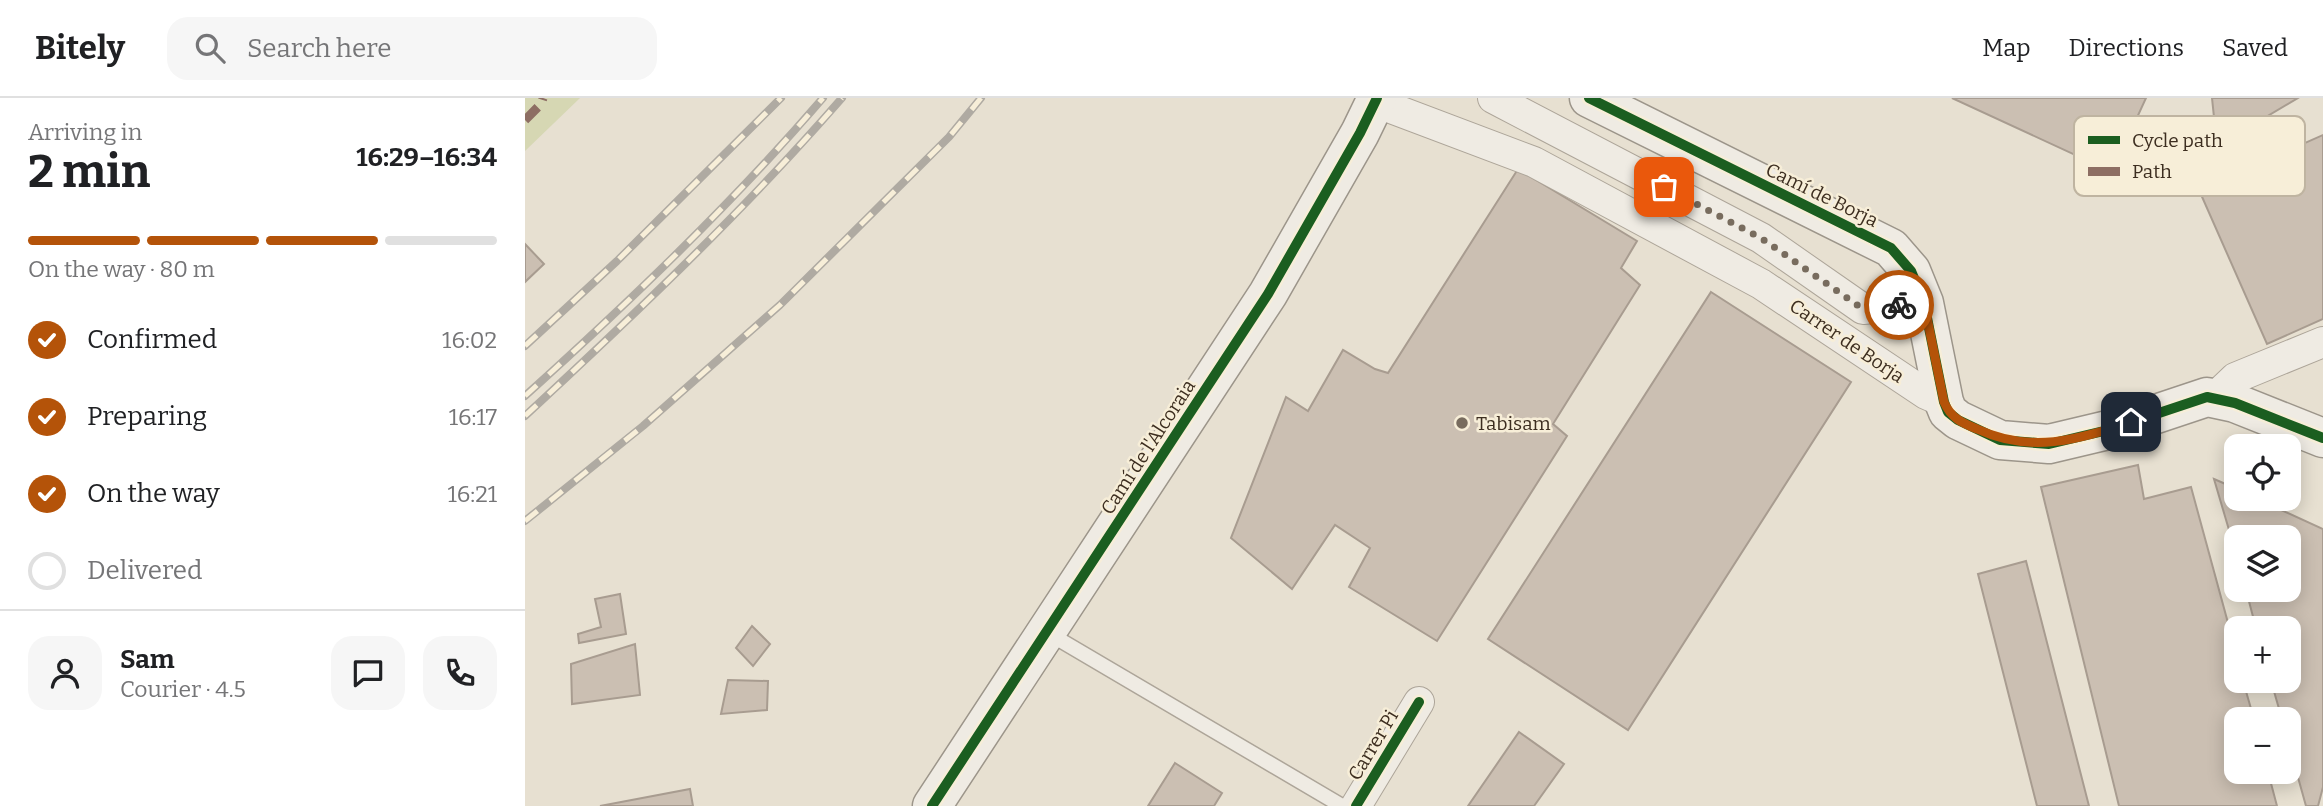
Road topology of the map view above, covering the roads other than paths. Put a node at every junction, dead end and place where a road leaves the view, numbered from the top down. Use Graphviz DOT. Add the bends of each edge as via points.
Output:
graph roads {
  1 [pos="1493,98"];
  2 [pos="1589,98"];
  3 [pos="1376,100"];
  4 [pos="1924,303"];
  5 [pos="2323,342"];
  6 [pos="2214,398"];
  7 [pos="1944,402"];
  8 [pos="2323,438"];
  9 [pos="1048,633"];
  10 [pos="1419,702"];
  11 [pos="932,806"];
  12 [pos="1342,806"];
  13 [pos="1356,806"];
  1 -- 4 [label="street" via="1761,238 1863,309"];
  2 -- 4 [label="street, Camí de Borja" via="1891,248 1911,271"];
  3 -- 7 [label="street, Carrer de Borja" via="1534,162 1761,284"];
  3 -- 9 [label="street, Camí de l'Alcoraia" via="1268,294"];
  4 -- 7 [label="street, Camí de Borja"];
  5 -- 6 [label="street, Carrer de Borja" via="2235,378"];
  6 -- 7 [label="street, Carrer de Borja" via="2049,444 2000,440 1958,420"];
  6 -- 8 [label="street"];
  9 -- 11 [label="street, Camí de l'Alcoraia"];
  9 -- 12 [label="lane"];
  10 -- 13 [label="street, Carrer Pi"];
}
